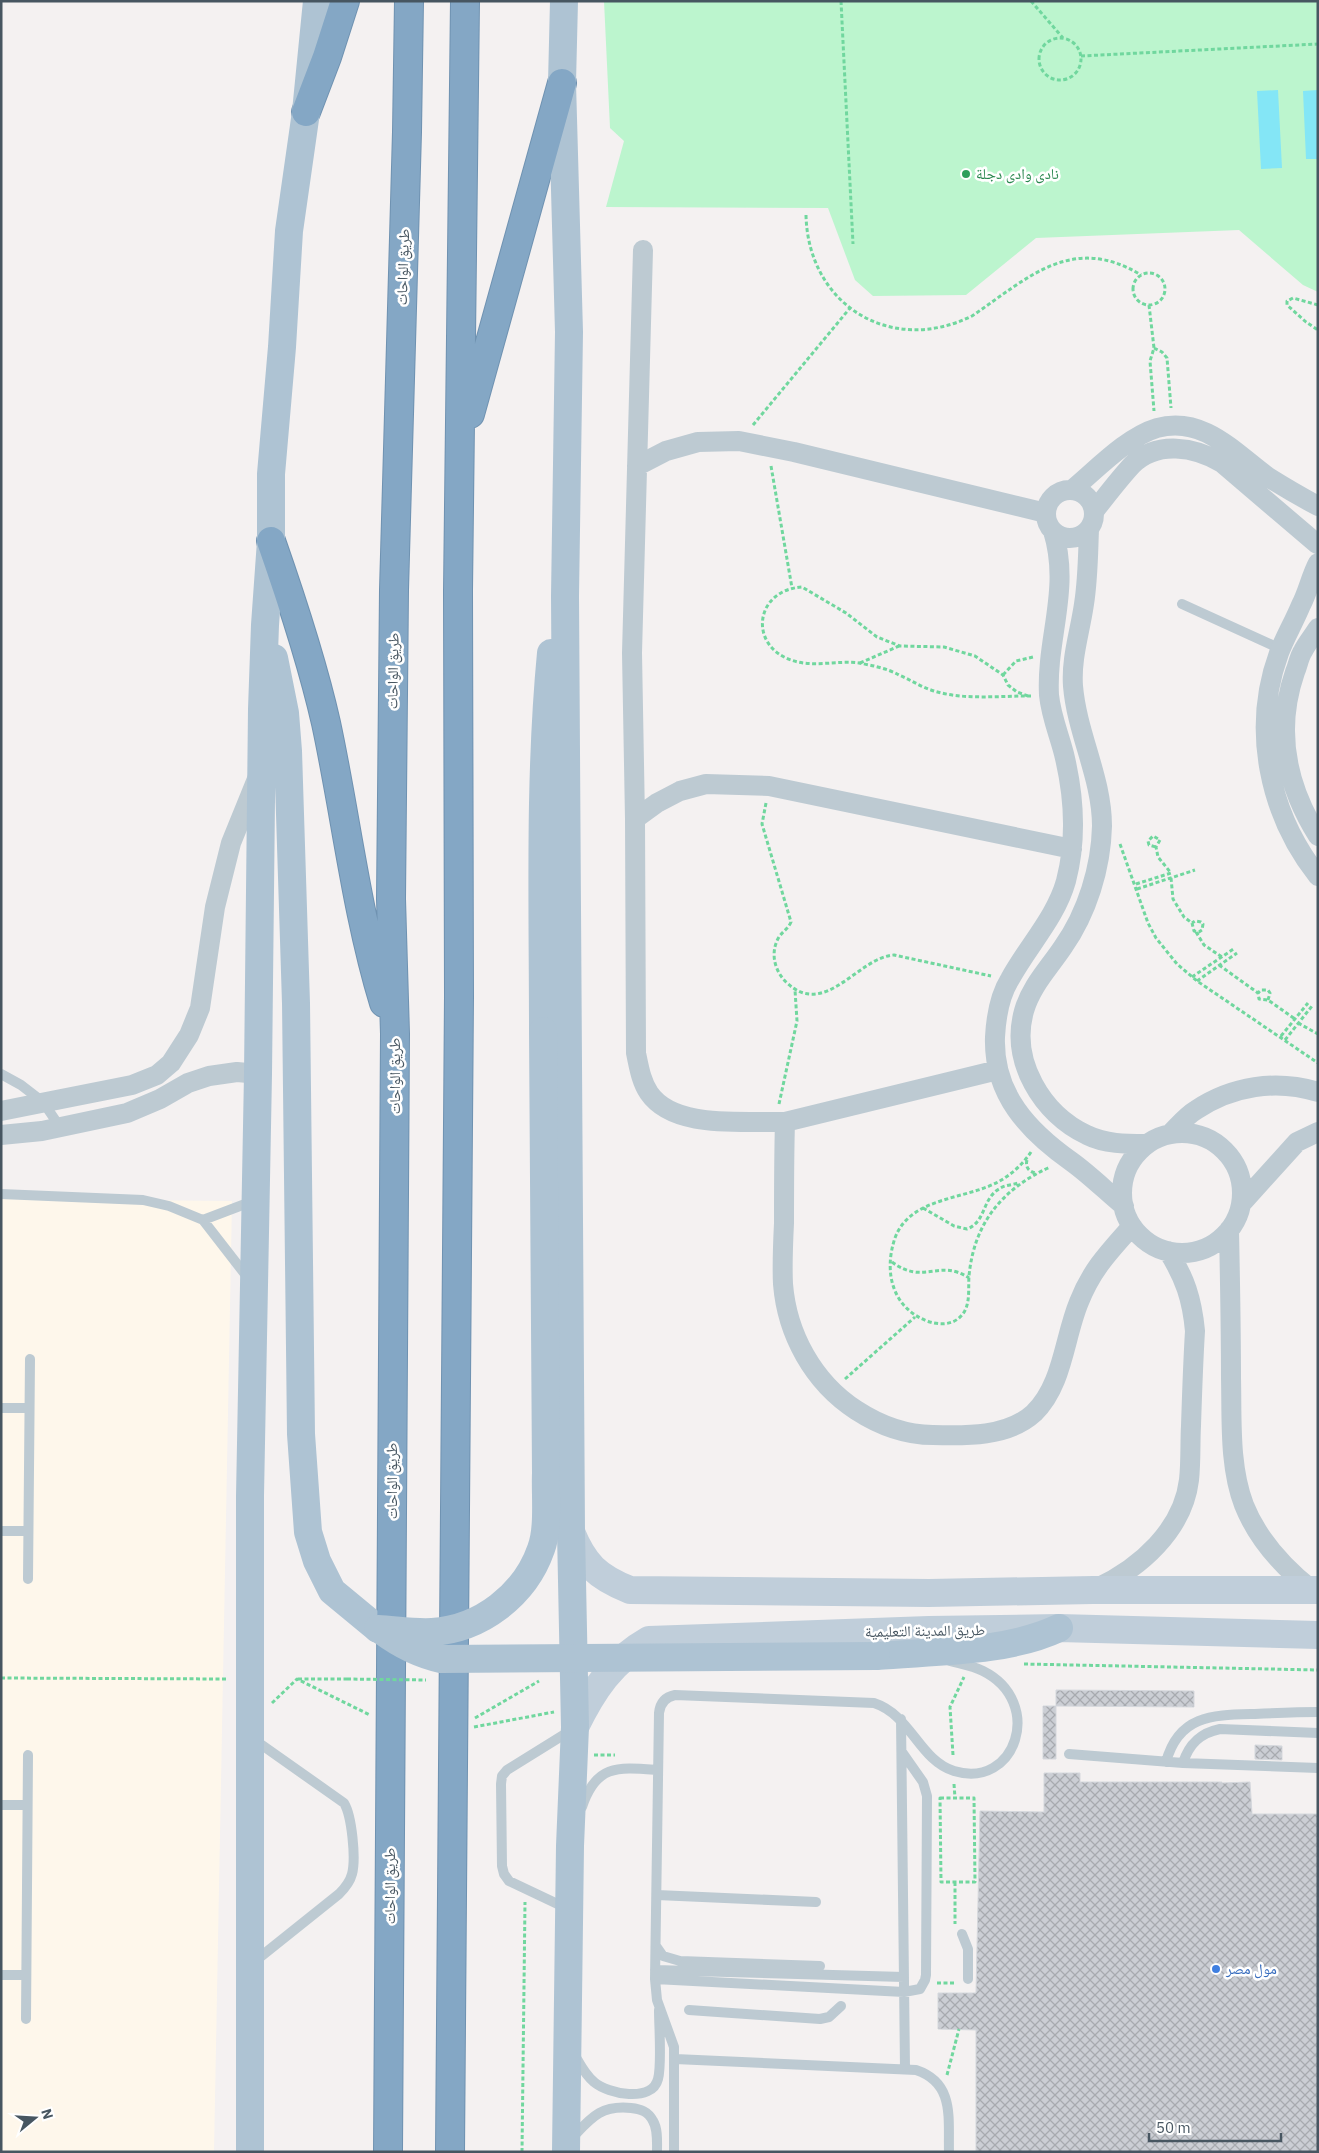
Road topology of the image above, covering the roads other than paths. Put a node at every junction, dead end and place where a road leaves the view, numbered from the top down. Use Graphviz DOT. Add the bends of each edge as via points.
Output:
graph roads {
  1 [pos="317,1"];
  2 [pos="345,1"];
  3 [pos="409,1"];
  4 [pos="465,1"];
  5 [pos="564,1"];
  6 [pos="562,83"];
  7 [pos="306,112"];
  8 [pos="643,250"];
  9 [pos="460,449"];
  10 [pos="637,466"];
  11 [pos="1073,489"];
  12 [pos="1318,506"];
  13 [pos="1092,520"];
  14 [pos="1049,522"];
  15 [pos="271,541"];
  16 [pos="1318,543"];
  17 [pos="1318,563"];
  18 [pos="566,596"];
  19 [pos="1182,604"];
  20 [pos="265,626"];
  21 [pos="1318,628"];
  22 [pos="1281,649"];
  23 [pos="1050,664"];
  24 [pos="1072,669"];
  25 [pos="261,770"];
  26 [pos="635,819"];
  27 [pos="1318,836"];
  28 [pos="1072,849"];
  29 [pos="1318,876"];
  30 [pos="1009,980"];
  31 [pos="1032,991"];
  32 [pos="395,1034"];
  33 [pos="998,1070"];
  34 [pos="1,1074"];
  35 [pos="258,1074"];
  36 [pos="1318,1092"];
  37 [pos="43,1102"];
  38 [pos="1,1111"];
  39 [pos="780,1122"];
  40 [pos="60,1127"];
  41 [pos="1318,1132"];
  42 [pos="1,1134"];
  43 [pos="1170,1134"];
  44 [pos="1146,1144"];
  45 [pos="1,1194"];
  46 [pos="254,1200"];
  47 [pos="1241,1204"];
  48 [pos="1124,1206"];
  49 [pos="203,1220"];
  50 [pos="1132,1226"];
  51 [pos="1229,1230"];
  52 [pos="1168,1251"];
  53 [pos="255,1286"];
  54 [pos="30,1359"];
  55 [pos="1,1408"];
  56 [pos="29,1408"];
  57 [pos="1,1531"];
  58 [pos="28,1531"];
  59 [pos="571,1532"];
  60 [pos="28,1579"];
  61 [pos="1092,1590"];
  62 [pos="1315,1590"];
  63 [pos="929,1592"];
  64 [pos="1060,1628"];
  65 [pos="378,1629"];
  66 [pos="1318,1635"];
  67 [pos="923,1641"];
  68 [pos="1318,1712"];
  69 [pos="575,1718"];
  70 [pos="901,1719"];
  71 [pos="252,1730"];
  72 [pos="1318,1732"];
  73 [pos="902,1752"];
  74 [pos="1069,1754"];
  75 [pos="28,1755"];
  76 [pos="1166,1762"];
  77 [pos="1184,1763"];
  78 [pos="1318,1768"];
  79 [pos="658,1770"];
  80 [pos="1,1805"];
  81 [pos="27,1805"];
  82 [pos="570,1846"];
  83 [pos="657,1895"];
  84 [pos="816,1902"];
  85 [pos="570,1909"];
  86 [pos="962,1934"];
  87 [pos="656,1946"];
  88 [pos="250,1965"];
  89 [pos="820,1966"];
  90 [pos="26,1974"];
  91 [pos="655,1974"];
  92 [pos="1,1975"];
  93 [pos="904,1977"];
  94 [pos="968,1979"];
  95 [pos="904,1992"];
  96 [pos="659,2004"];
  97 [pos="842,2006"];
  98 [pos="689,2010"];
  99 [pos="26,2019"];
  100 [pos="567,2042"];
  101 [pos="675,2059"];
  102 [pos="905,2069"];
  103 [pos="566,2148"];
  104 [pos="250,2152"];
  105 [pos="388,2152"];
  106 [pos="450,2152"];
  107 [pos="657,2152"];
  108 [pos="674,2152"];
  109 [pos="949,2152"];
  1 -- 7 [label="main road"];
  2 -- 7 [label="highway" via="328,58"];
  3 -- 32 [label="highway, طريق الواحات" via="394,590 391,899"];
  4 -- 9 [label="highway"];
  5 -- 6 [label="main road"];
  6 -- 9 [label="highway"];
  6 -- 18 [label="main road" via="569,332"];
  7 -- 15 [label="main road" via="289,231 271,474"];
  8 -- 10 [label="street"];
  9 -- 106 [label="highway"];
  10 -- 14 [label="street" via="666,451 698,442 740,441 794,452"];
  10 -- 26 [label="street" via="632,653"];
  11 -- 12 [label="street" via="1119,450 1164,427 1188,427 1212,434 1267,476"];
  11 -- 13 [label="street" via="1088,496"];
  11 -- 14 [label="street" via="1058,492 1047,505"];
  13 -- 14 [label="street" via="1084,534 1071,538 1058,535"];
  13 -- 16 [label="street" via="1134,464 1150,454 1187,448 1222,463"];
  13 -- 24 [label="street" via="1088,583"];
  14 -- 23 [label="street" via="1058,547 1061,581"];
  15 -- 20 [label="main road"];
  15 -- 32 [label="highway" via="304,640 321,705 369,949"];
  17 -- 22 [label="street"];
  18 -- 59 [label="main road"];
  18 -- 65 [label="main road, bridge" via="553,634 547,692 543,856 546,1473 542,1548 529,1576 507,1602 480,1618 459,1627 433,1632"];
  19 -- 22 [label="lane"];
  20 -- 25 [label="main road"];
  20 -- 65 [label="main road" via="285,712 288,751 296,1003 301,1434 308,1532 317,1561 332,1591"];
  21 -- 27 [label="street" via="1302,652 1289,690 1284,730 1288,771"];
  22 -- 29 [label="street" via="1267,705 1267,757 1279,807 1302,854"];
  23 -- 24 [label="street"];
  23 -- 28 [label="street" via="1052,713 1072,791"];
  24 -- 31 [label="street" via="1078,718 1096,780 1102,825 1096,868 1084,908 1065,945"];
  25 -- 35 [label="main road"];
  25 -- 37 [label="street" via="231,843 215,907 200,1008 185,1042 171,1063 149,1078 110,1091"];
  26 -- 28 [label="street" via="680,791 706,784 769,786"];
  26 -- 39 [label="street" via="636,1053 640,1075 650,1094 663,1107 679,1115 700,1119"];
  28 -- 30 [label="street" via="1066,882 1052,913"];
  30 -- 31 [label="street"];
  30 -- 33 [label="street" via="996,1024"];
  31 -- 44 [label="street" via="1024,1011 1023,1055 1042,1099 1069,1126 1088,1136 1109,1142"];
  32 -- 105 [label="highway, طريق الواحات"];
  33 -- 39 [label="street"];
  33 -- 48 [label="street" via="1016,1110 1039,1137"];
  34 -- 37 [label="lane"];
  35 -- 40 [label="street" via="237,1072 209,1076 126,1113"];
  35 -- 46 [label="main road"];
  36 -- 43 [label="street" via="1281,1086 1252,1087 1224,1094 1194,1111"];
  37 -- 38 [label="street"];
  37 -- 40 [label="lane"];
  39 -- 50 [label="street" via="783,1284 787,1313 797,1342 812,1368 831,1390 885,1426 907,1432 967,1436 1016,1425 1033,1413 1046,1398 1055,1379 1078,1303 1096,1267"];
  40 -- 42 [label="street"];
  41 -- 47 [label="street" via="1297,1142"];
  43 -- 44 [label="street"];
  43 -- 47 [label="street" via="1196,1134 1208,1138 1228,1155 1240,1178"];
  44 -- 48 [label="street" via="1129,1165 1124,1178"];
  45 -- 49 [label="lane" via="143,1200 169,1206"];
  46 -- 49 [label="lane"];
  46 -- 53 [label="main road"];
  47 -- 51 [label="street"];
  48 -- 50 [label="street"];
  49 -- 53 [label="lane"];
  50 -- 52 [label="street" via="1148,1242"];
  51 -- 52 [label="street" via="1215,1243 1197,1251"];
  51 -- 62 [label="street" via="1232,1432 1236,1479 1256,1530 1290,1572"];
  52 -- 61 [label="street" via="1180,1269 1193,1310 1189,1482 1180,1510 1164,1537 1144,1559 1120,1577"];
  53 -- 71 [label="main road" via="250,1496"];
  54 -- 56 [label="lane"];
  55 -- 56 [label="lane"];
  56 -- 58 [label="lane"];
  57 -- 58 [label="lane"];
  58 -- 60 [label="lane"];
  59 -- 63 [label="street" via="579,1552 592,1569 609,1582 630,1590"];
  59 -- 69 [label="main road"];
  61 -- 62 [label="street"];
  61 -- 63 [label="street"];
  63 -- 67 [label="street"];
  64 -- 66 [label="street"];
  64 -- 67 [label="main road" via="1015,1644"];
  65 -- 67 [label="main road, bridge" via="403,1646 441,1659 876,1656"];
  67 -- 69 [label="street, طريق المدينة التعليمية" via="649,1640 629,1651 614,1666"];
  67 -- 70 [label="lane" via="984,1671 996,1681 1012,1698 1019,1721 1018,1732 1008,1754 990,1768 978,1772 954,1771 934,1760"];
  68 -- 76 [label="lane" via="1205,1718 1180,1733"];
  69 -- 82 [label="main road"];
  69 -- 85 [label="lane" via="507,1770 501,1780 503,1871 509,1881"];
  70 -- 73 [label="lane"];
  70 -- 79 [label="lane" via="882,1705 866,1702 670,1696 660,1708"];
  71 -- 88 [label="main road"];
  71 -- 88 [label="lane" via="344,1803 350,1816 353,1869 349,1882 339,1894"];
  72 -- 77 [label="lane" via="1211,1730 1190,1747"];
  73 -- 93 [label="lane"];
  73 -- 95 [label="lane" via="923,1782 928,1804 925,1980 920,1989"];
  74 -- 76 [label="lane"];
  75 -- 81 [label="lane"];
  76 -- 77 [label="lane"];
  77 -- 78 [label="lane"];
  79 -- 82 [label="lane" via="615,1770 594,1781 586,1795"];
  79 -- 83 [label="lane"];
  80 -- 81 [label="lane"];
  81 -- 90 [label="lane"];
  82 -- 85 [label="main road"];
  83 -- 84 [label="lane"];
  83 -- 87 [label="lane"];
  85 -- 100 [label="main road"];
  86 -- 94 [label="lane" via="968,1949"];
  87 -- 89 [label="lane" via="663,1956 680,1961"];
  87 -- 91 [label="lane"];
  88 -- 104 [label="main road"];
  90 -- 92 [label="lane"];
  90 -- 99 [label="lane"];
  91 -- 93 [label="lane"];
  91 -- 95 [label="lane"];
  91 -- 96 [label="lane"];
  93 -- 95 [label="lane"];
  95 -- 102 [label="lane"];
  96 -- 100 [label="lane" via="659,2073 650,2091 618,2093 600,2087 585,2073"];
  96 -- 101 [label="lane" via="672,2037"];
  97 -- 98 [label="lane" via="820,2019"];
  100 -- 103 [label="main road"];
  101 -- 102 [label="lane"];
  101 -- 108 [label="lane"];
  102 -- 109 [label="lane" via="924,2072 943,2090"];
  103 -- 107 [label="lane" via="594,2116 618,2107 638,2109 649,2115 656,2126"];
}
